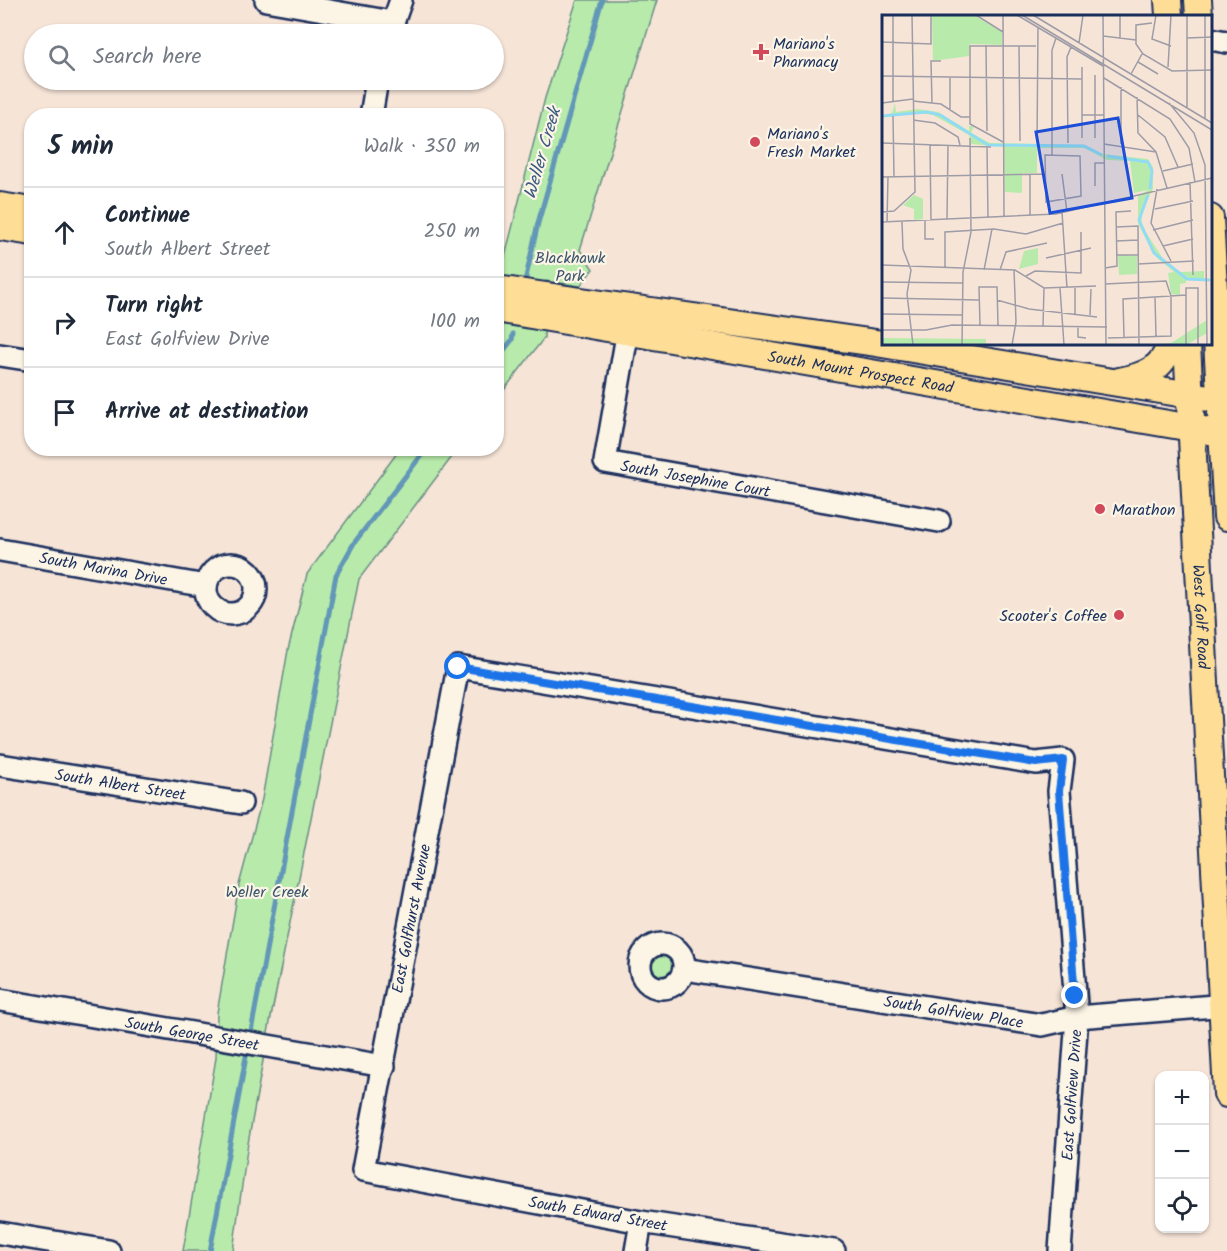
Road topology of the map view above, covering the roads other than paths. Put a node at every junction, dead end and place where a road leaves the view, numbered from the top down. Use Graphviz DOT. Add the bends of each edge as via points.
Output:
graph roads {
  1 [pos="266,0"];
  2 [pos="401,0"];
  3 [pos="1168,0"];
  4 [pos="1198,0"];
  5 [pos="1169,15"];
  6 [pos="1199,15"];
  7 [pos="372,24"];
  8 [pos="392,24"];
  9 [pos="1212,39"];
  10 [pos="1227,42"];
  11 [pos="375,90"];
  12 [pos="372,108"];
  13 [pos="0,206"];
  14 [pos="24,210"];
  15 [pos="0,226"];
  16 [pos="24,230"];
  17 [pos="1212,240"];
  18 [pos="504,291"];
  19 [pos="504,309"];
  20 [pos="584,313"];
  21 [pos="629,320"];
  22 [pos="882,344"];
  23 [pos="888,345"];
  24 [pos="1170,345"];
  25 [pos="1187,345"];
  26 [pos="0,355"];
  27 [pos="24,359"];
  28 [pos="1223,364"];
  29 [pos="1111,382"];
  30 [pos="1190,394"];
  31 [pos="1224,400"];
  32 [pos="1191,428"];
  33 [pos="1225,434"];
  34 [pos="1227,502"];
  35 [pos="939,521"];
  36 [pos="0,550"];
  37 [pos="206,586"];
  38 [pos="1063,760"];
  39 [pos="0,765"];
  40 [pos="241,803"];
  41 [pos="684,969"];
  42 [pos="0,1000"];
  43 [pos="1225,1005"];
  44 [pos="1077,1017"];
  45 [pos="384,1066"];
  46 [pos="1227,1080"];
  47 [pos="1227,1094"];
  48 [pos="363,1170"];
  49 [pos="641,1222"];
  50 [pos="0,1233"];
  51 [pos="110,1251"];
  52 [pos="636,1251"];
  53 [pos="834,1251"];
  54 [pos="1060,1251"];
  1 -- 7 [label="street"];
  2 -- 8 [label="street"];
  3 -- 5 [label="main road"];
  4 -- 6 [label="main road"];
  9 -- 10 [label="street"];
  11 -- 12 [label="street"];
  13 -- 14 [label="main road"];
  15 -- 16 [label="main road"];
  17 -- 28 [label="main road"];
  18 -- 20 [label="main road, South Mount Prospect Road"];
  19 -- 20 [label="main road, South Mount Prospect Road"];
  20 -- 21 [label="main road, South Mount Prospect Road"];
  21 -- 22 [label="main road, South Mount Prospect Road"];
  21 -- 32 [label="main road, South Mount Prospect Road"];
  21 -- 35 [label="street, South Josephine Court" via="605,462"];
  23 -- 29 [label="main road, South Mount Prospect Road"];
  24 -- 29 [label="main road" via="1152,371"];
  25 -- 30 [label="main road, West Golf Road"];
  26 -- 27 [label="street"];
  28 -- 31 [label="main road"];
  29 -- 30 [label="main road, South Mount Prospect Road"];
  30 -- 31 [label="main road, South Mount Prospect Road"];
  30 -- 32 [label="main road, West Golf Road"];
  31 -- 33 [label="main road"];
  32 -- 33 [label="main road, South Mount Prospect Road"];
  32 -- 43 [label="main road, West Golf Road"];
  33 -- 34 [label="main road"];
  36 -- 37 [label="street, South Marina Drive"];
  38 -- 44 [label="street, East Golfview Drive" via="1059,791"];
  38 -- 45 [label="street, East Golfhurst Avenue" via="1036,763 458,667"];
  39 -- 40 [label="street, South Albert Street"];
  41 -- 44 [label="street, South Golfview Place" via="1042,1025"];
  42 -- 45 [label="street, South George Street"];
  43 -- 44 [label="street, South Golfview Place"];
  43 -- 46 [label="main road, West Golf Road"];
  44 -- 54 [label="street, East Golfview Drive"];
  45 -- 48 [label="street, East Golfhurst Avenue"];
  46 -- 47 [label="main road, West Golf Road"];
  48 -- 49 [label="street, South Edward Street"];
  49 -- 52 [label="street"];
  49 -- 53 [label="street, South Edward Street"];
  50 -- 51 [label="street"];
}
